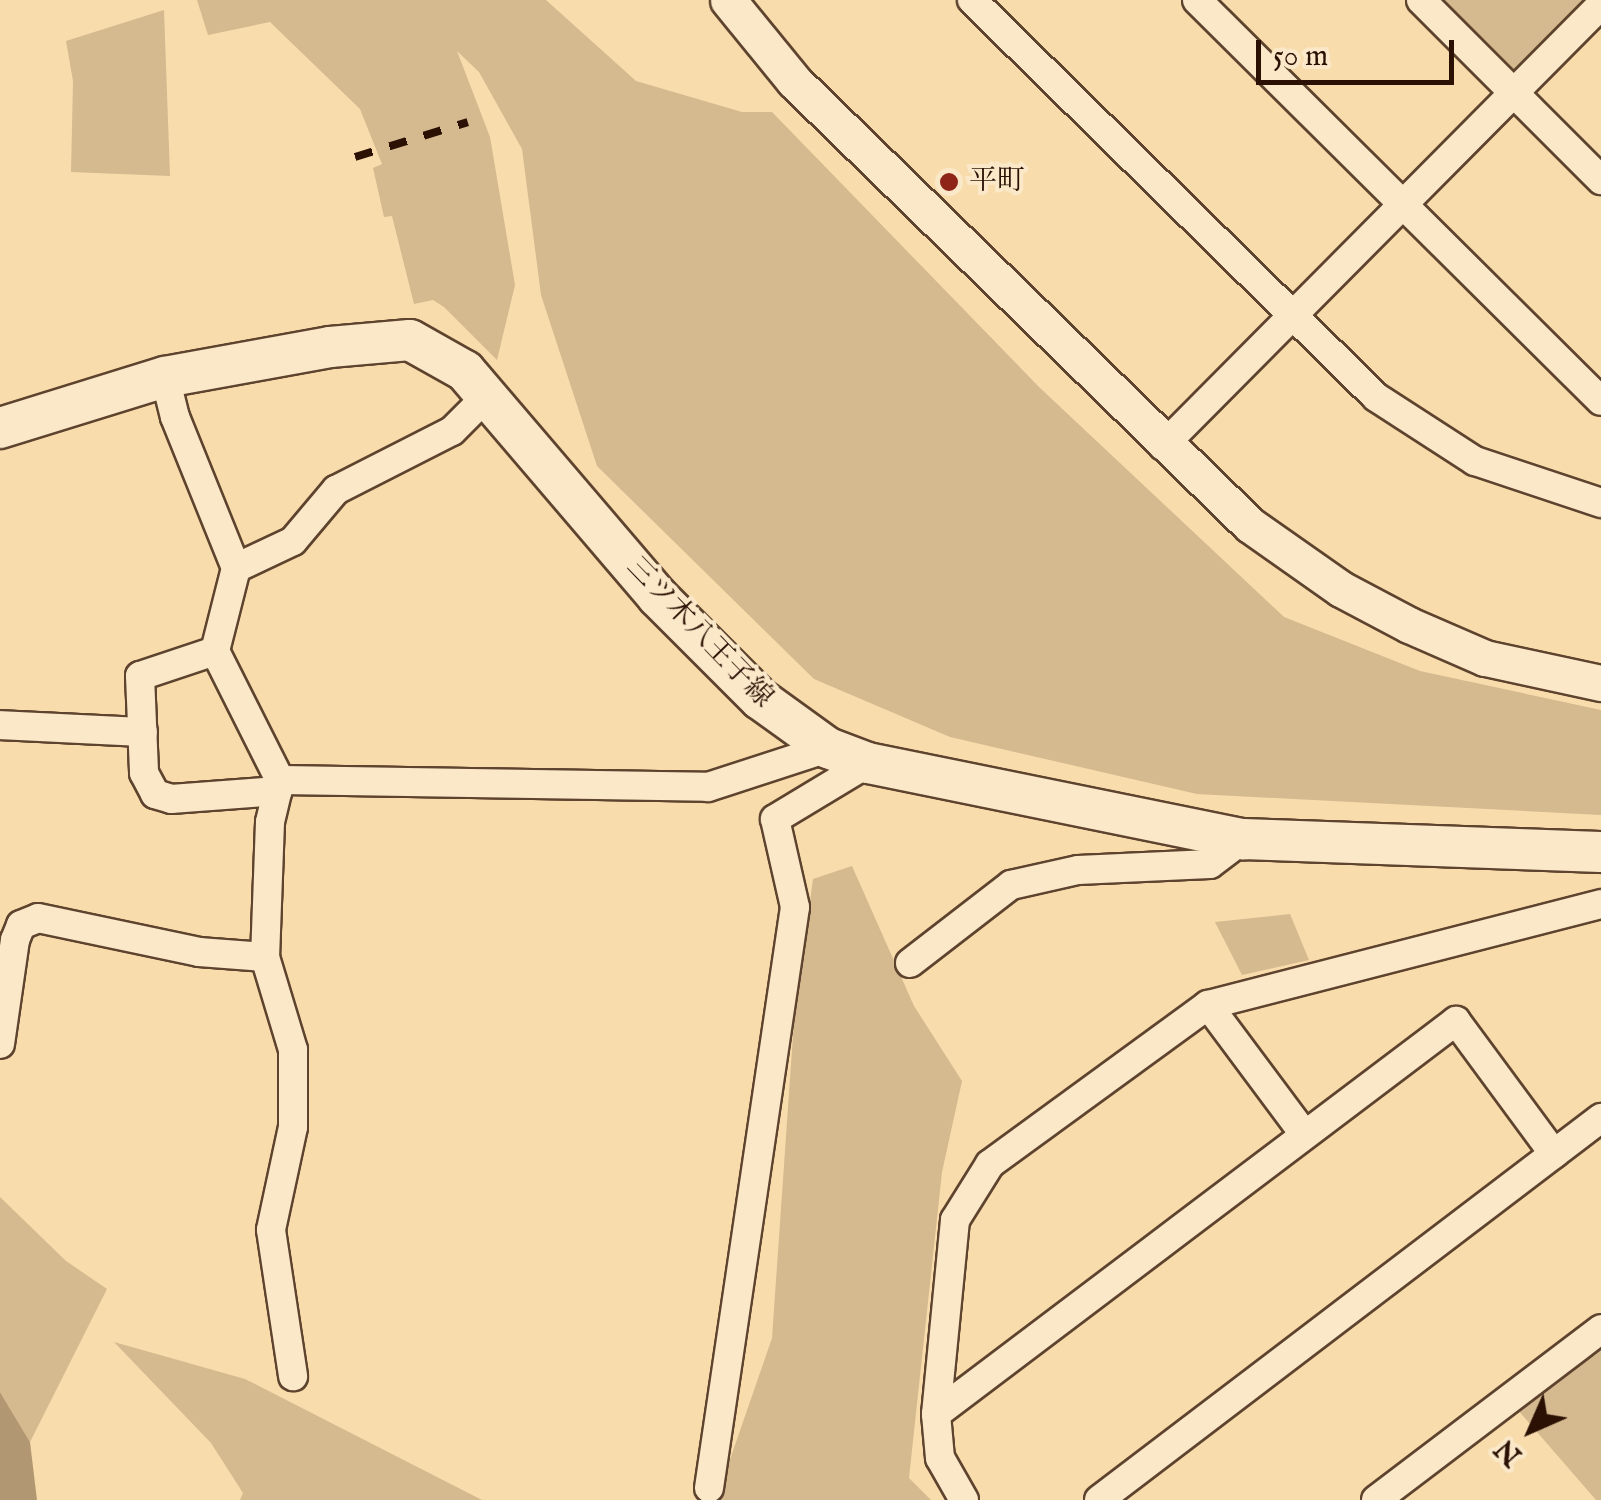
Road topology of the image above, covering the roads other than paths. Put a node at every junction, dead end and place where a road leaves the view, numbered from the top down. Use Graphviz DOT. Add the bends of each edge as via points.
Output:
graph roads {
  1 [pos="728,0"];
  2 [pos="972,0"];
  3 [pos="1197,0"];
  4 [pos="1421,0"];
  5 [pos="1601,6"];
  6 [pos="1515,92"];
  7 [pos="1601,180"];
  8 [pos="1403,206"];
  9 [pos="1290,319"];
  10 [pos="165,377"];
  11 [pos="488,395"];
  12 [pos="1601,400"];
  13 [pos="8,420"];
  14 [pos="1162,446"];
  15 [pos="1601,503"];
  16 [pos="236,568"];
  17 [pos="216,652"];
  18 [pos="1601,684"];
  19 [pos="0,725"];
  20 [pos="143,732"];
  21 [pos="828,748"];
  22 [pos="868,763"];
  23 [pos="279,786"];
  24 [pos="1243,839"];
  25 [pos="1601,852"];
  26 [pos="1601,904"];
  27 [pos="264,957"];
  28 [pos="910,963"];
  29 [pos="1208,1006"];
  30 [pos="0,1044"];
  31 [pos="1601,1118"];
  32 [pos="1304,1134"];
  33 [pos="1554,1154"];
  34 [pos="1601,1329"];
  35 [pos="293,1376"];
  36 [pos="936,1414"];
  37 [pos="709,1488"];
  38 [pos="964,1500"];
  39 [pos="1100,1500"];
  40 [pos="1376,1500"];
  1 -- 14 [label="street" via="794,80"];
  2 -- 9 [label="street"];
  3 -- 8 [label="street"];
  4 -- 6 [label="street"];
  5 -- 6 [label="street"];
  6 -- 7 [label="street"];
  6 -- 8 [label="street"];
  8 -- 9 [label="street"];
  8 -- 12 [label="street"];
  9 -- 14 [label="street"];
  9 -- 15 [label="street" via="1376,396 1476,461"];
  10 -- 11 [label="main road, 三ツ木八王子線" via="393,338 430,346"];
  10 -- 13 [label="main road, 三ツ木八王子線"];
  10 -- 16 [label="street"];
  11 -- 16 [label="street" via="452,431 336,490 293,540"];
  11 -- 21 [label="main road, 三ツ木八王子線" via="657,596 760,699"];
  14 -- 18 [label="street" via="1250,525 1341,589 1484,658"];
  16 -- 17 [label="street"];
  17 -- 20 [label="street" via="140,676"];
  17 -- 23 [label="street"];
  19 -- 20 [label="street"];
  20 -- 23 [label="street" via="144,773 154,794 171,799"];
  21 -- 22 [label="main road, 三ツ木八王子線"];
  21 -- 23 [label="street" via="708,787"];
  22 -- 24 [label="main road, 三ツ木八王子線"];
  22 -- 37 [label="street" via="775,819 794,908"];
  23 -- 27 [label="street" via="270,822"];
  24 -- 25 [label="main road, 三ツ木八王子線"];
  24 -- 28 [label="street" via="1210,864 1078,870 1011,885"];
  26 -- 29 [label="street"];
  27 -- 30 [label="street" via="200,952 38,918 21,925 15,940"];
  27 -- 35 [label="street" via="293,1050 293,1127 271,1230"];
  29 -- 32 [label="street"];
  29 -- 36 [label="street" via="1004,1152 968,1190 952,1236"];
  31 -- 33 [label="street"];
  32 -- 33 [label="street" via="1456,1021"];
  32 -- 36 [label="street"];
  33 -- 39 [label="street"];
  34 -- 40 [label="street"];
  36 -- 38 [label="street" via="940,1458"];
}
